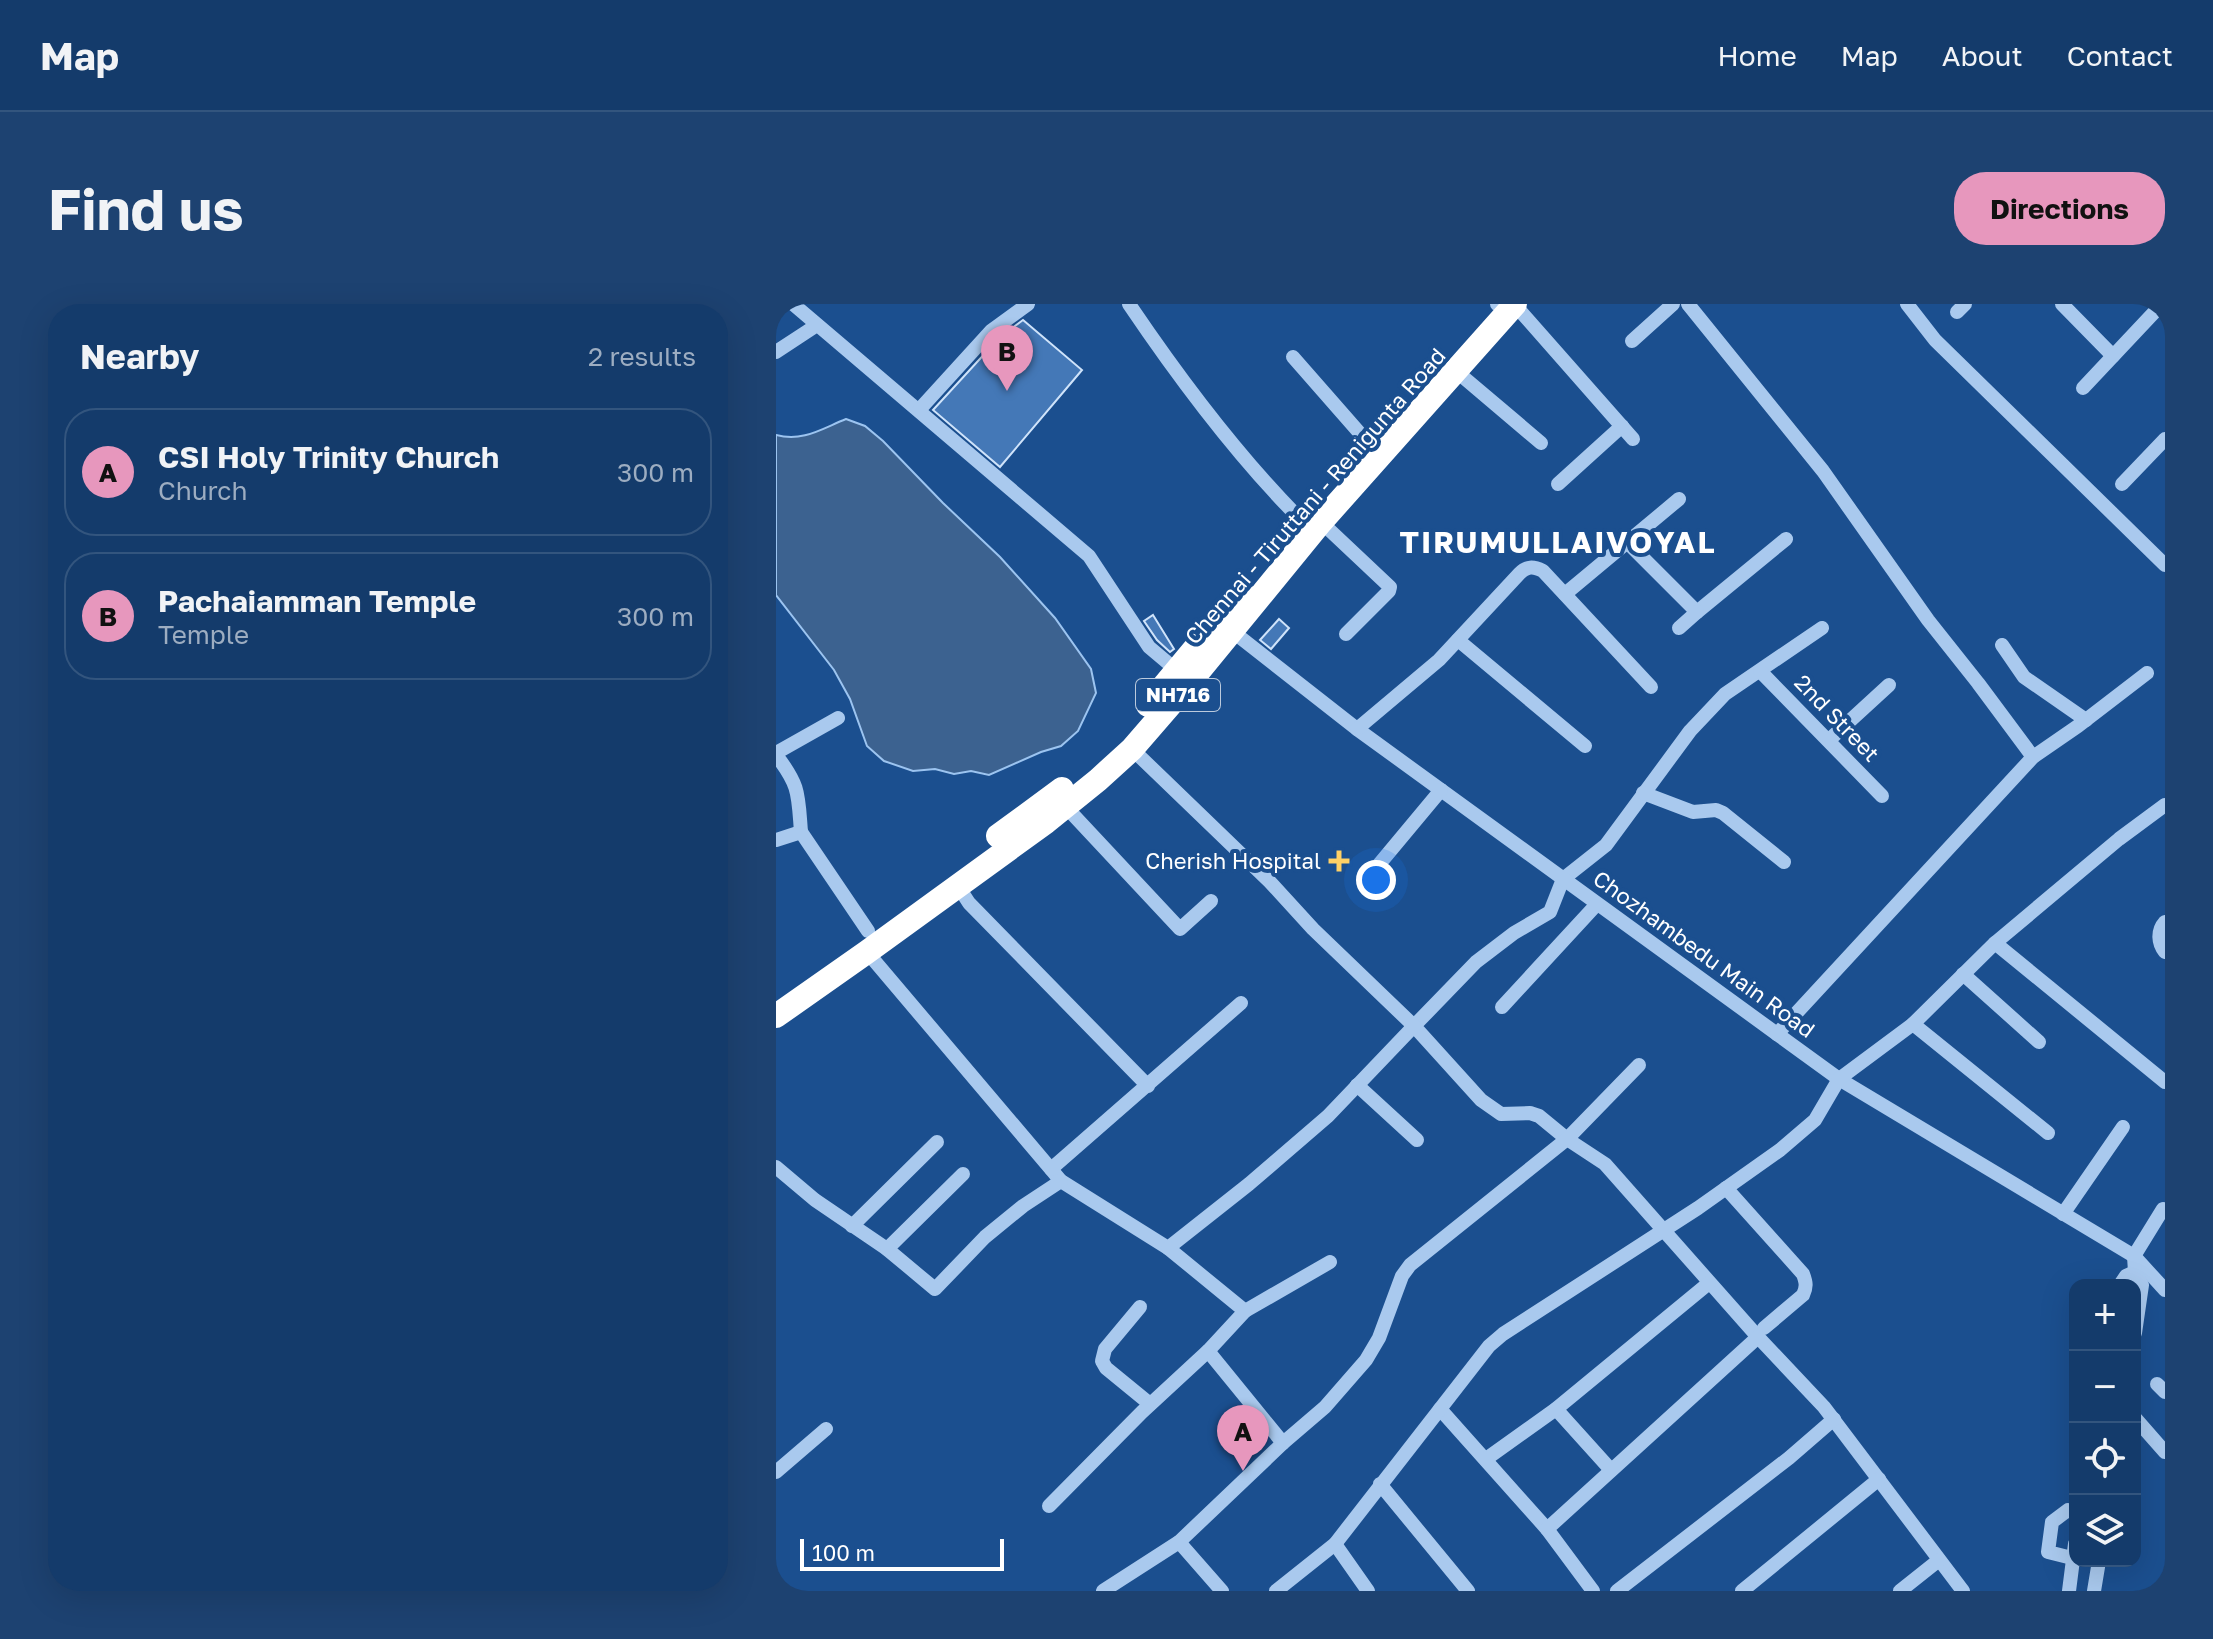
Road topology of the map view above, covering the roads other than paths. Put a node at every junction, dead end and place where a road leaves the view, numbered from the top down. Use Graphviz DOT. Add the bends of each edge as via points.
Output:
graph roads {
  1 [pos="793,304"];
  2 [pos="1028,304"];
  3 [pos="1129,304"];
  4 [pos="1498,304"];
  5 [pos="1515,304"];
  6 [pos="1673,304"];
  7 [pos="1688,304"];
  8 [pos="1907,304"];
  9 [pos="2062,304"];
  10 [pos="2162,304"];
  11 [pos="817,325"];
  12 [pos="1632,341"];
  13 [pos="776,352"];
  14 [pos="2113,356"];
  15 [pos="1293,357"];
  16 [pos="1456,371"];
  17 [pos="2083,388"];
  18 [pos="919,410"];
  19 [pos="1622,426"];
  20 [pos="1633,439"];
  21 [pos="2165,439"];
  22 [pos="1541,443"];
  23 [pos="1371,446"];
  24 [pos="1558,484"];
  25 [pos="2122,484"];
  26 [pos="1334,498"];
  27 [pos="1679,499"];
  28 [pos="1312,522"];
  29 [pos="1786,539"];
  30 [pos="1628,543"];
  31 [pos="2165,565"];
  32 [pos="1565,594"];
  33 [pos="1697,612"];
  34 [pos="1679,628"];
  35 [pos="1822,628"];
  36 [pos="1232,631"];
  37 [pos="1346,634"];
  38 [pos="1458,640"];
  39 [pos="2002,645"];
  40 [pos="1760,671"];
  41 [pos="2147,673"];
  42 [pos="1183,676"];
  43 [pos="1889,685"];
  44 [pos="1651,687"];
  45 [pos="838,718"];
  46 [pos="2086,720"];
  47 [pos="1357,729"];
  48 [pos="1829,740"];
  49 [pos="1585,746"];
  50 [pos="1132,749"];
  51 [pos="776,754"];
  52 [pos="2033,757"];
  53 [pos="1441,790"];
  54 [pos="1643,793"];
  55 [pos="1882,796"];
  56 [pos="2165,805"];
  57 [pos="1065,806"];
  58 [pos="801,832"];
  59 [pos="776,840"];
  60 [pos="1784,862"];
  61 [pos="1376,868"];
  62 [pos="1563,879"];
  63 [pos="958,886"];
  64 [pos="1211,901"];
  65 [pos="1597,904"];
  66 [pos="2165,922"];
  67 [pos="868,942"];
  68 [pos="1995,943"];
  69 [pos="2165,952"];
  70 [pos="1963,974"];
  71 [pos="776,997"];
  72 [pos="1241,1003"];
  73 [pos="1502,1007"];
  74 [pos="776,1016"];
  75 [pos="1913,1024"];
  76 [pos="1414,1026"];
  77 [pos="1777,1034"];
  78 [pos="2039,1042"];
  79 [pos="1639,1065"];
  80 [pos="1839,1079"];
  81 [pos="2165,1082"];
  82 [pos="1357,1085"];
  83 [pos="1148,1086"];
  84 [pos="2123,1127"];
  85 [pos="2048,1133"];
  86 [pos="1567,1139"];
  87 [pos="1417,1140"];
  88 [pos="937,1142"];
  89 [pos="776,1167"];
  90 [pos="1051,1169"];
  91 [pos="963,1174"];
  92 [pos="1061,1181"];
  93 [pos="1726,1188"];
  94 [pos="2163,1209"];
  95 [pos="2063,1214"];
  96 [pos="852,1226"];
  97 [pos="1664,1229"];
  98 [pos="1168,1248"];
  99 [pos="887,1249"];
  100 [pos="2134,1256"];
  101 [pos="1330,1262"];
  102 [pos="2135,1272"];
  103 [pos="2124,1279"];
  104 [pos="2139,1279"];
  105 [pos="1709,1283"];
  106 [pos="2165,1290"];
  107 [pos="1140,1307"];
  108 [pos="1245,1311"];
  109 [pos="1761,1332"];
  110 [pos="1208,1351"];
  111 [pos="1150,1404"];
  112 [pos="1440,1409"];
  113 [pos="1556,1409"];
  114 [pos="1834,1419"];
  115 [pos="2139,1423"];
  116 [pos="826,1429"];
  117 [pos="1283,1443"];
  118 [pos="2165,1452"];
  119 [pos="1486,1459"];
  120 [pos="1611,1470"];
  121 [pos="776,1472"];
  122 [pos="1879,1479"];
  123 [pos="1380,1484"];
  124 [pos="1049,1506"];
  125 [pos="2069,1510"];
  126 [pos="1547,1529"];
  127 [pos="1179,1542"];
  128 [pos="1335,1544"];
  129 [pos="2069,1551"];
  130 [pos="1939,1560"];
  131 [pos="2072,1567"];
  132 [pos="2098,1567"];
  133 [pos="1103,1591"];
  134 [pos="1222,1591"];
  135 [pos="1276,1591"];
  136 [pos="1368,1591"];
  137 [pos="1468,1591"];
  138 [pos="1593,1591"];
  139 [pos="1617,1591"];
  140 [pos="1742,1591"];
  141 [pos="1900,1591"];
  142 [pos="1963,1591"];
  143 [pos="2069,1591"];
  144 [pos="2094,1591"];
  1 -- 11 [label="street"];
  2 -- 18 [label="street" via="991,331"];
  3 -- 28 [label="street" via="1264,483"];
  4 -- 23 [label="highway, Chennai - Tiruttani - Renigunta Road / NH716"];
  5 -- 16 [label="highway, Chennai - Tiruttani - Renigunta Road / NH716"];
  5 -- 19 [label="street"];
  6 -- 12 [label="street"];
  7 -- 52 [label="street" via="1823,471"];
  8 -- 31 [label="street" via="1935,340"];
  9 -- 14 [label="street"];
  10 -- 14 [label="street"];
  11 -- 13 [label="street"];
  11 -- 18 [label="street"];
  14 -- 17 [label="street"];
  15 -- 23 [label="street"];
  16 -- 22 [label="street"];
  16 -- 26 [label="highway, Chennai - Tiruttani - Renigunta Road / NH716"];
  18 -- 42 [label="street" via="1089,556 1149,647"];
  19 -- 20 [label="street"];
  19 -- 24 [label="street"];
  21 -- 25 [label="street"];
  23 -- 26 [label="highway, Chennai - Tiruttani - Renigunta Road / NH716"];
  26 -- 28 [label="highway, Chennai - Tiruttani - Renigunta Road / NH716"];
  27 -- 30 [label="street"];
  28 -- 36 [label="highway, Chennai - Tiruttani - Renigunta Road / NH716"];
  28 -- 37 [label="street" via="1390,587"];
  28 -- 42 [label="highway, Chennai - Tiruttani - Renigunta Road / NH716"];
  29 -- 33 [label="street"];
  30 -- 32 [label="street"];
  30 -- 33 [label="street"];
  32 -- 38 [label="street" via="1543,571 1525,569"];
  32 -- 44 [label="street"];
  33 -- 34 [label="street"];
  35 -- 40 [label="street"];
  36 -- 42 [label="highway, Chennai - Tiruttani - Renigunta Road / NH716"];
  36 -- 47 [label="street, Chozhambedu Main Road"];
  38 -- 47 [label="street"];
  38 -- 49 [label="street"];
  39 -- 46 [label="street" via="2024,677"];
  40 -- 48 [label="street, 2nd Street"];
  40 -- 54 [label="street" via="1725,694"];
  41 -- 46 [label="street"];
  42 -- 50 [label="highway, Chennai - Tiruttani - Renigunta Road / NH716"];
  42 -- 67 [label="highway, Chennai - Tiruttani - Renigunta Road / NH716" via="1088,768"];
  43 -- 48 [label="street"];
  45 -- 51 [label="street"];
  46 -- 52 [label="street"];
  47 -- 53 [label="street, Chozhambedu Main Road"];
  48 -- 55 [label="street, 2nd Street"];
  50 -- 57 [label="highway, Chennai - Tiruttani - Renigunta Road / NH716"];
  50 -- 76 [label="street"];
  51 -- 58 [label="street" via="797,787"];
  52 -- 77 [label="street"];
  53 -- 61 [label="street"];
  53 -- 62 [label="street, Chozhambedu Main Road"];
  54 -- 60 [label="street" via="1693,812 1723,813"];
  54 -- 62 [label="street" via="1606,845"];
  56 -- 68 [label="street"];
  57 -- 63 [label="highway, Chennai - Tiruttani - Renigunta Road / NH716"];
  57 -- 64 [label="street" via="1180,929"];
  58 -- 59 [label="street"];
  58 -- 67 [label="street"];
  62 -- 65 [label="street, Chozhambedu Main Road"];
  62 -- 76 [label="street" via="1550,912 1476,962"];
  63 -- 67 [label="highway, Chennai - Tiruttani - Renigunta Road / NH716"];
  63 -- 83 [label="street"];
  65 -- 73 [label="street"];
  65 -- 77 [label="street, Chozhambedu Main Road"];
  66 -- 69 [label="street" via="2160,942"];
  67 -- 71 [label="highway, Chennai - Tiruttani - Renigunta Road / NH716"];
  67 -- 74 [label="highway, Chennai - Tiruttani - Renigunta Road / NH716"];
  67 -- 90 [label="street"];
  68 -- 70 [label="street"];
  68 -- 81 [label="street"];
  70 -- 75 [label="street"];
  70 -- 78 [label="street"];
  72 -- 83 [label="street"];
  75 -- 80 [label="street"];
  75 -- 85 [label="street"];
  76 -- 82 [label="street"];
  76 -- 86 [label="street" via="1481,1100 1501,1114 1539,1116"];
  77 -- 80 [label="street, Chozhambedu Main Road"];
  79 -- 86 [label="street"];
  80 -- 93 [label="street" via="1815,1120"];
  80 -- 95 [label="street, Chozhambedu Main Road"];
  82 -- 87 [label="street"];
  82 -- 98 [label="street" via="1328,1116"];
  83 -- 90 [label="street"];
  84 -- 95 [label="street"];
  86 -- 97 [label="street" via="1605,1164"];
  86 -- 117 [label="street" via="1410,1265 1366,1360 1325,1407"];
  88 -- 96 [label="street"];
  89 -- 96 [label="street"];
  90 -- 92 [label="street"];
  91 -- 99 [label="street"];
  92 -- 98 [label="street"];
  92 -- 99 [label="street" via="985,1237 935,1289"];
  93 -- 97 [label="street"];
  93 -- 109 [label="street" via="1806,1282 1803,1295"];
  94 -- 100 [label="street"];
  95 -- 100 [label="street, Chozhambedu Main Road"];
  96 -- 99 [label="street"];
  97 -- 105 [label="street"];
  97 -- 112 [label="street" via="1503,1334"];
  98 -- 108 [label="street"];
  100 -- 102 [label="street"];
  100 -- 106 [label="street, Chozhambedu Main Road"];
  101 -- 108 [label="street"];
  102 -- 103 [label="street"];
  102 -- 104 [label="street"];
  105 -- 109 [label="street"];
  105 -- 113 [label="street"];
  107 -- 111 [label="street" via="1105,1349 1102,1361"];
  108 -- 110 [label="street"];
  109 -- 114 [label="street"];
  109 -- 120 [label="street"];
  110 -- 111 [label="street"];
  110 -- 117 [label="street"];
  111 -- 124 [label="street"];
  112 -- 119 [label="street"];
  112 -- 123 [label="street"];
  113 -- 119 [label="street"];
  113 -- 120 [label="street"];
  114 -- 122 [label="street"];
  114 -- 139 [label="street"];
  115 -- 118 [label="street"];
  116 -- 121 [label="street"];
  117 -- 127 [label="street"];
  119 -- 126 [label="street"];
  120 -- 126 [label="street"];
  122 -- 130 [label="street"];
  122 -- 140 [label="street"];
  123 -- 128 [label="street"];
  123 -- 137 [label="street"];
  125 -- 129 [label="street" via="2052,1522 2048,1552"];
  126 -- 138 [label="street"];
  127 -- 133 [label="street"];
  127 -- 134 [label="street"];
  128 -- 135 [label="street"];
  128 -- 136 [label="street"];
  130 -- 141 [label="street"];
  130 -- 142 [label="street"];
  131 -- 143 [label="street"];
  132 -- 144 [label="street"];
}
